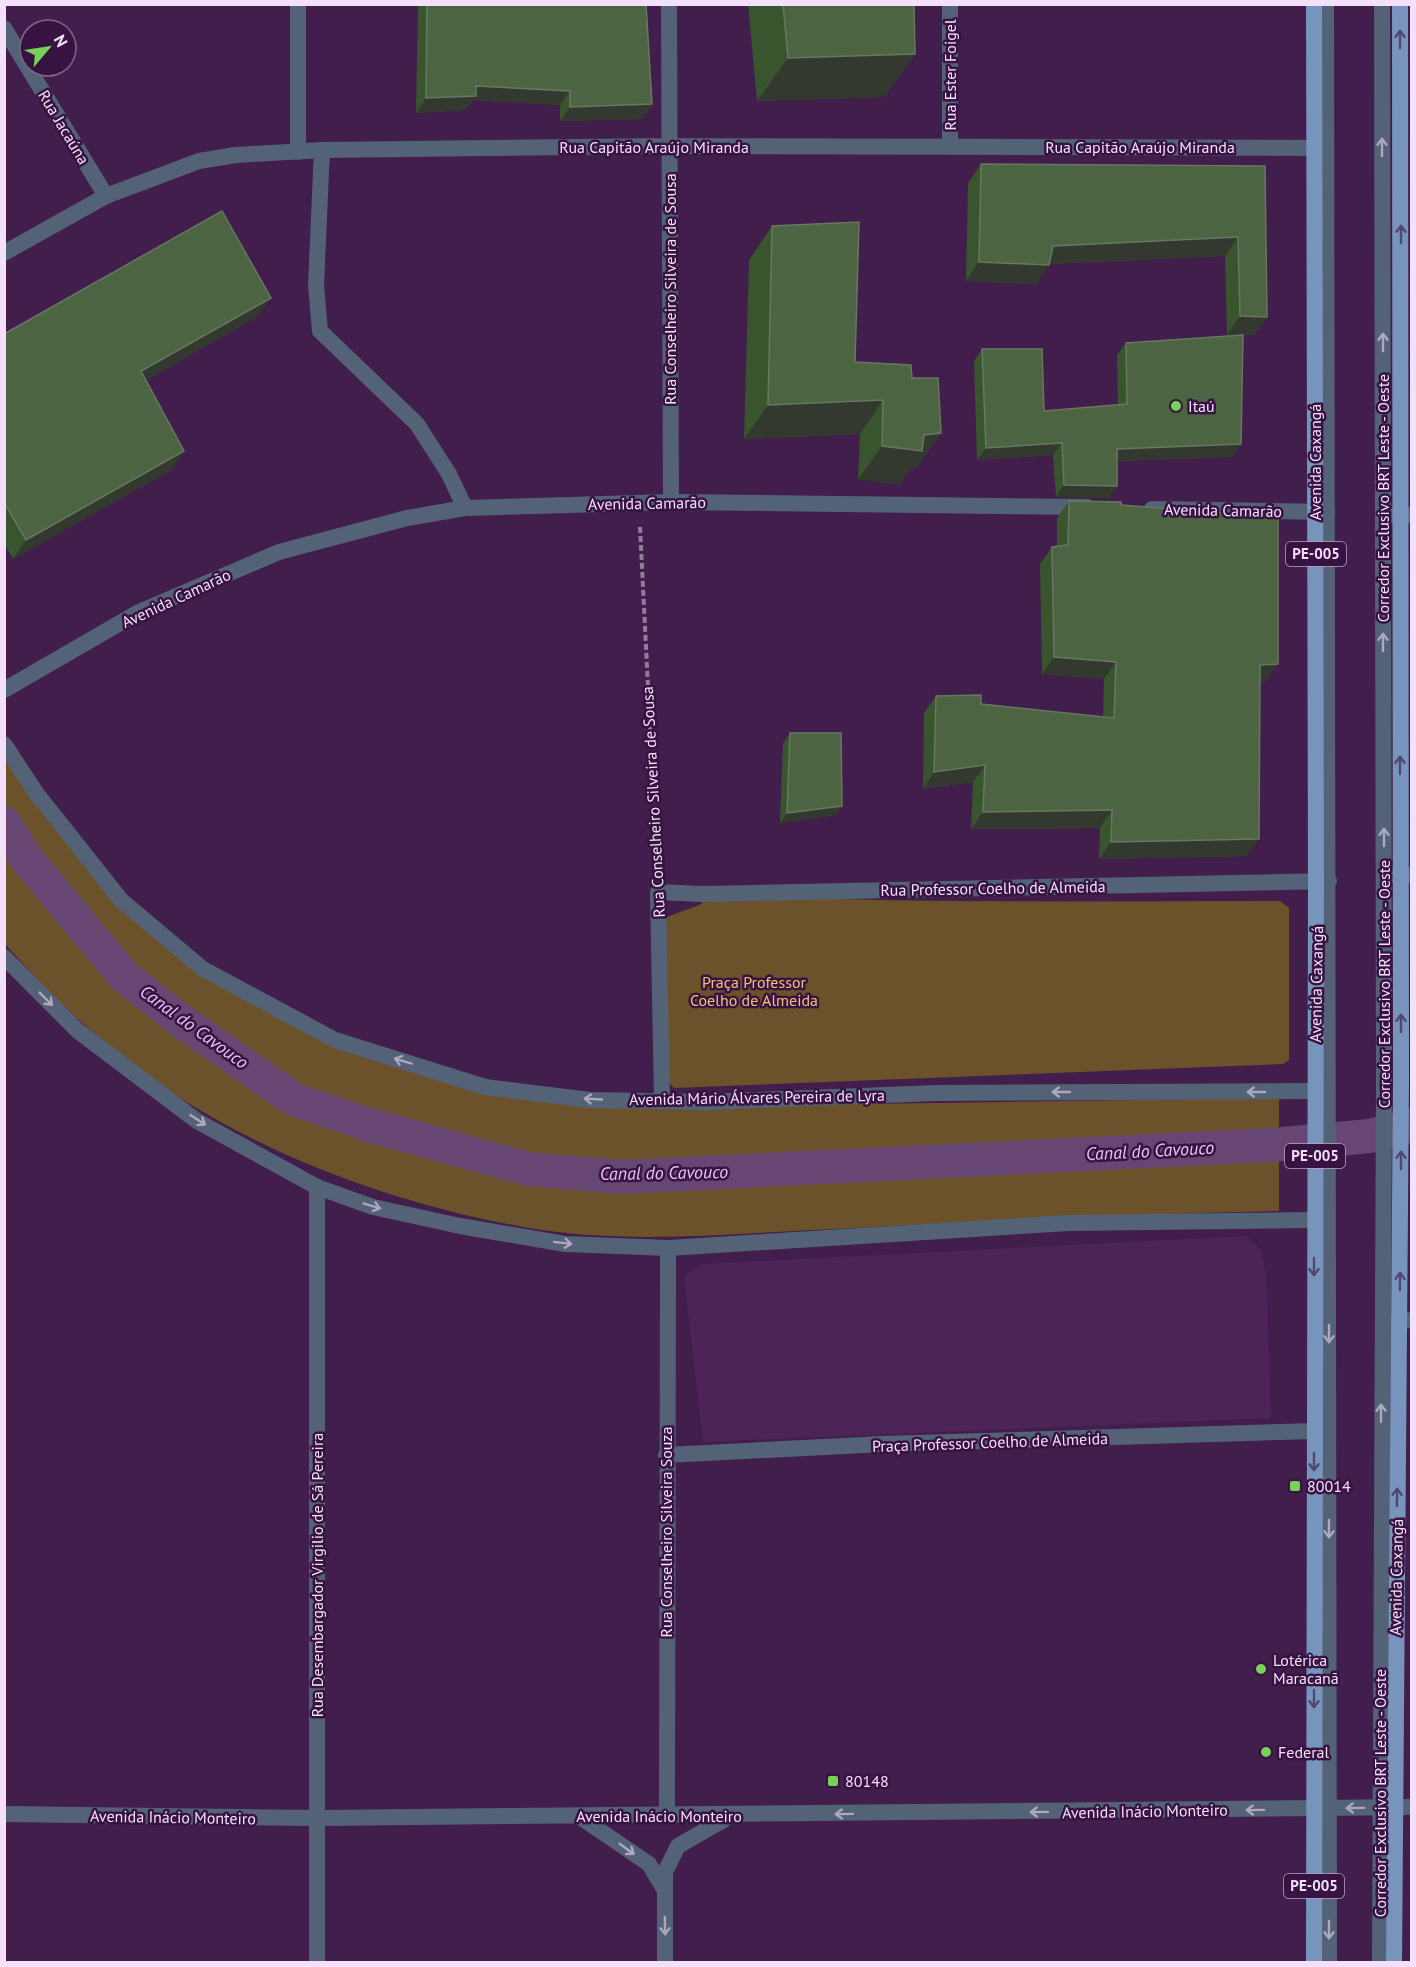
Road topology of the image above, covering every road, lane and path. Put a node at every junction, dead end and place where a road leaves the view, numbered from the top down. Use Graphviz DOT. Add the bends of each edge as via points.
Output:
graph roads {
  1 [pos="298,4"];
  2 [pos="669,4"];
  3 [pos="950,4"];
  4 [pos="1314,4"];
  5 [pos="1326,4"];
  6 [pos="1382,4"];
  7 [pos="1400,4"];
  8 [pos="4,28"];
  9 [pos="1406,110"];
  10 [pos="1382,112"];
  11 [pos="669,146"];
  12 [pos="950,146"];
  13 [pos="1320,148"];
  14 [pos="322,150"];
  15 [pos="298,152"];
  16 [pos="106,196"];
  17 [pos="4,253"];
  18 [pos="671,501"];
  19 [pos="639,503"];
  20 [pos="1105,507"];
  21 [pos="465,508"];
  22 [pos="1140,508"];
  23 [pos="1322,512"];
  24 [pos="1407,515"];
  25 [pos="1383,516"];
  26 [pos="4,690"];
  27 [pos="4,744"];
  28 [pos="1398,876"];
  29 [pos="1323,881"];
  30 [pos="658,892"];
  31 [pos="4,957"];
  32 [pos="1320,1096"];
  33 [pos="662,1101"];
  34 [pos="317,1187"];
  35 [pos="1319,1214"];
  36 [pos="668,1248"];
  37 [pos="1405,1320"];
  38 [pos="1314,1431"];
  39 [pos="666,1455"];
  40 [pos="1387,1807"];
  41 [pos="1412,1808"];
  42 [pos="1321,1809"];
  43 [pos="4,1814"];
  44 [pos="667,1816"];
  45 [pos="731,1816"];
  46 [pos="580,1817"];
  47 [pos="317,1818"];
  48 [pos="664,1889"];
  49 [pos="317,1962"];
  50 [pos="665,1962"];
  51 [pos="1314,1962"];
  52 [pos="1329,1962"];
  53 [pos="1380,1962"];
  54 [pos="1394,1962"];
  1 -- 15 [label="street"];
  2 -- 11 [label="street, Rua Conselheiro Silveira de Sousa"];
  3 -- 12 [label="street, Rua Ester Foigel"];
  4 -- 13 [label="main road, Avenida Caxangá / PE-005"];
  5 -- 13 [label="street"];
  6 -- 10 [label="street, Corredor Exclusivo BRT Leste - Oeste"];
  9 -- 7 [label="main road, Avenida Caxangá, one-way"];
  8 -- 16 [label="street, Rua Jacaúna"];
  9 -- 10 [label="street"];
  24 -- 9 [label="main road, Avenida Caxangá, one-way"];
  25 -- 10 [label="street, Corredor Exclusivo BRT Leste - Oeste, one-way"];
  11 -- 12 [label="street, Rua Capitão Araújo Miranda"];
  11 -- 14 [label="street, Rua Capitão Araújo Miranda"];
  11 -- 18 [label="street, Rua Conselheiro Silveira de Sousa"];
  12 -- 13 [label="street, Rua Capitão Araújo Miranda"];
  13 -- 23 [label="main road, Avenida Caxangá / PE-005"];
  14 -- 15 [label="street, Rua Capitão Araújo Miranda"];
  14 -- 21 [label="street" via="316,286 320,331 417,424"];
  15 -- 16 [label="street, Rua Capitão Araújo Miranda" via="198,161"];
  16 -- 17 [label="street, Rua Capitão Araújo Miranda"];
  18 -- 19 [label="street, Avenida Camarão"];
  18 -- 20 [label="street, Avenida Camarão"];
  19 -- 21 [label="street, Avenida Camarão"];
  19 -- 30 [label="path, Rua Conselheiro Silveira de Sousa"];
  21 -- 26 [label="street, Avenida Camarão" via="406,518 279,552 139,612"];
  22 -- 23 [label="street, Avenida Camarão"];
  23 -- 29 [label="main road, Avenida Caxangá / PE-005"];
  24 -- 25 [label="street"];
  28 -- 24 [label="main road, Avenida Caxangá, one-way"];
  28 -- 25 [label="street, Corredor Exclusivo BRT Leste - Oeste, one-way"];
  33 -- 27 [label="street, Avenida Mário Álvares Pereira de Lyra, one-way" via="590,1100 485,1087 335,1040 223,980 203,969 121,900 37,794"];
  37 -- 28 [label="main road, Avenida Caxangá, one-way"];
  40 -- 28 [label="street, Corredor Exclusivo BRT Leste - Oeste, one-way" via="1382,1220 1384,1084"];
  29 -- 30 [label="street, Rua Professor Coelho de Almeida"];
  29 -- 32 [label="main road, Avenida Caxangá / PE-005"];
  30 -- 33 [label="street, Rua Conselheiro Silveira de Sousa"];
  31 -- 34 [label="street, one-way" via="78,1031 197,1121"];
  32 -- 33 [label="street, Avenida Mário Álvares Pereira de Lyra, one-way" via="936,1093"];
  32 -- 35 [label="main road, Avenida Caxangá / PE-005"];
  34 -- 36 [label="street, one-way" via="374,1207 460,1226 565,1244"];
  34 -- 47 [label="street, Rua Desembargador Virgilio de Sá Pereira"];
  35 -- 36 [label="street" via="1069,1223"];
  35 -- 38 [label="main road, Avenida Caxangá / PE-005, one-way"];
  35 -- 42 [label="street, one-way"];
  36 -- 39 [label="street, Rua Conselheiro Silveira Souza"];
  40 -- 37 [label="main road, Avenida Caxangá, one-way"];
  38 -- 39 [label="street, Praça Professor Coelho de Almeida"];
  38 -- 42 [label="main road, Avenida Caxangá / PE-005, one-way"];
  39 -- 44 [label="street, Rua Conselheiro Silveira Souza"];
  40 -- 41 [label="street, Avenida Inácio Monteiro"];
  40 -- 42 [label="street, Avenida Inácio Monteiro, one-way"];
  40 -- 53 [label="street, Corredor Exclusivo BRT Leste - Oeste"];
  40 -- 54 [label="main road, Avenida Caxangá"];
  42 -- 45 [label="street, Avenida Inácio Monteiro, one-way"];
  42 -- 51 [label="main road, Avenida Caxangá / PE-005"];
  42 -- 52 [label="street, one-way"];
  43 -- 47 [label="street, Avenida Inácio Monteiro"];
  44 -- 45 [label="street, Avenida Inácio Monteiro"];
  44 -- 46 [label="street, Avenida Inácio Monteiro"];
  45 -- 48 [label="street" via="678,1846 665,1872"];
  46 -- 47 [label="street, Avenida Inácio Monteiro"];
  46 -- 48 [label="street, one-way" via="648,1864"];
  47 -- 49 [label="street, Rua Desembargador Virgilio de Sá Pereira"];
  48 -- 50 [label="street, one-way"];
}
